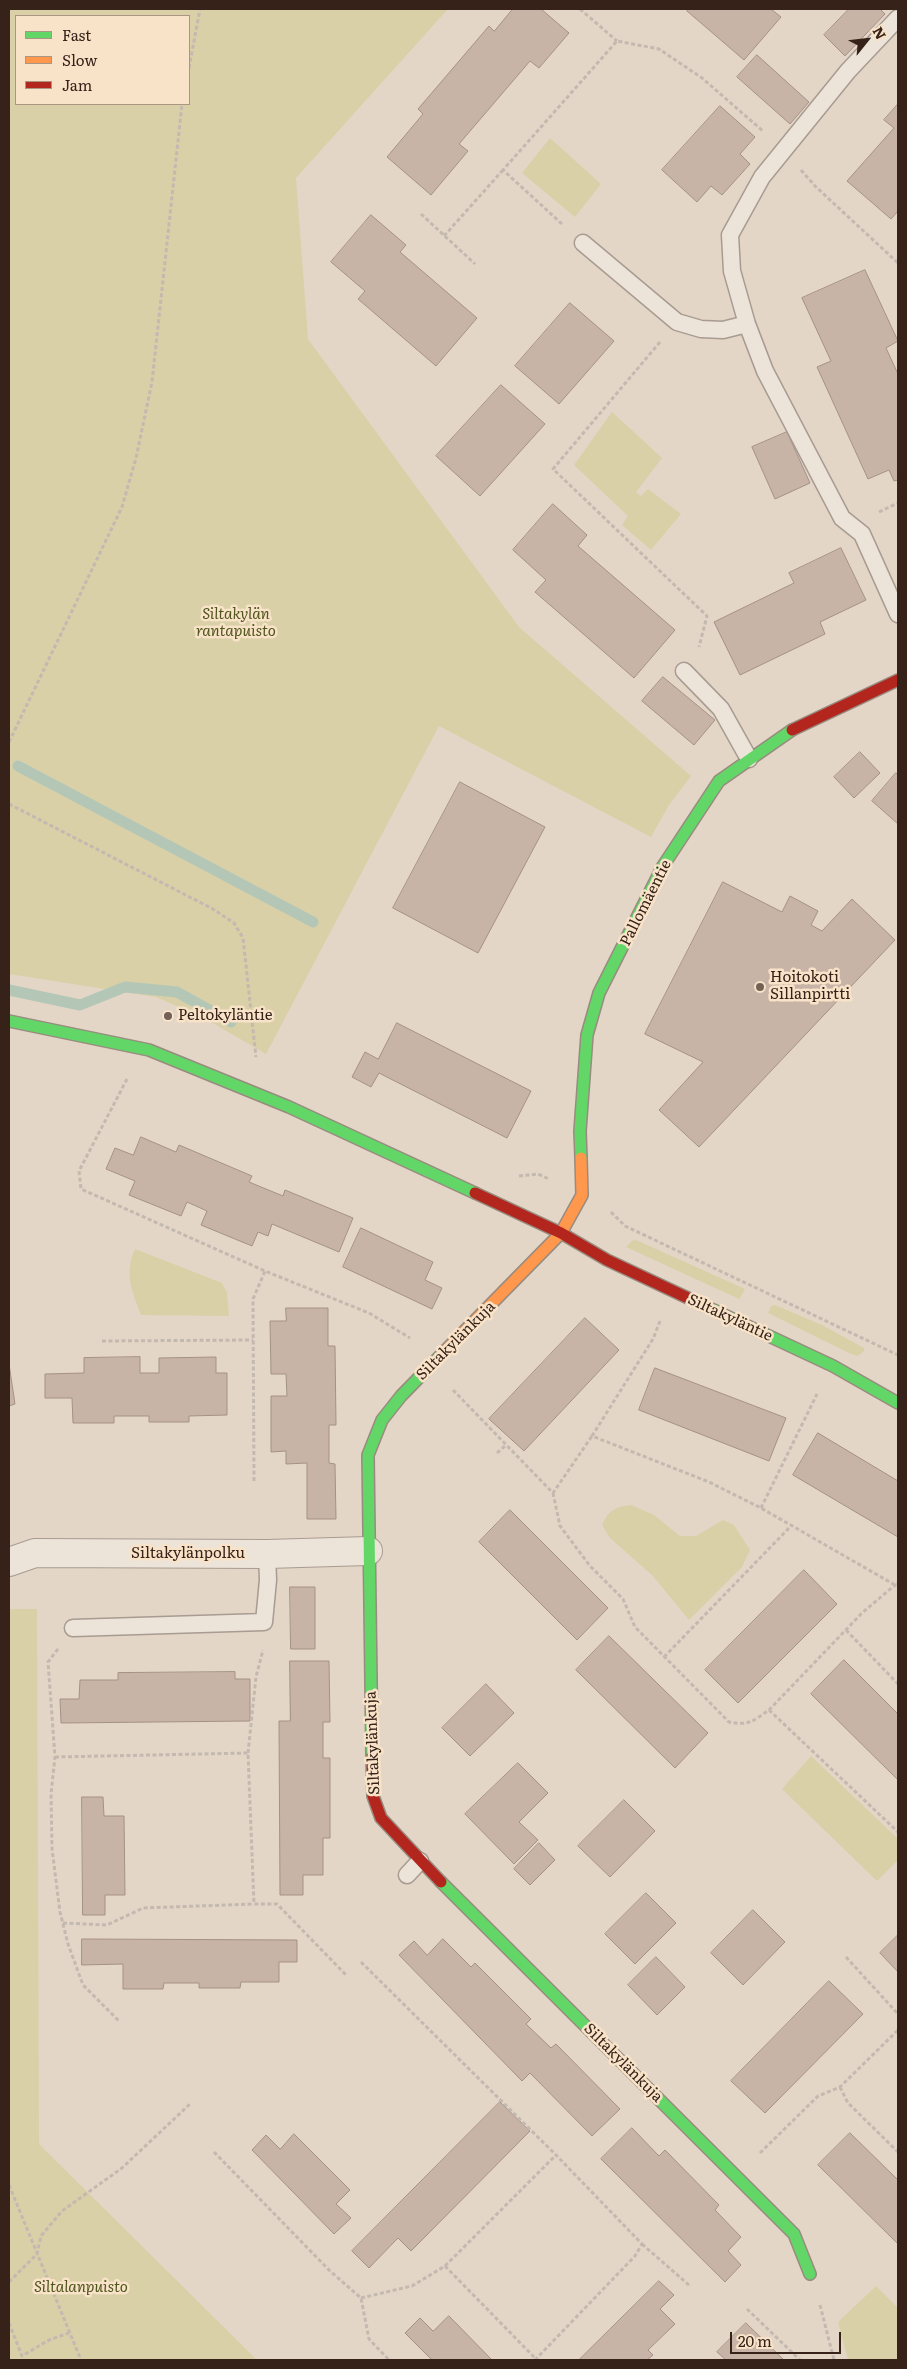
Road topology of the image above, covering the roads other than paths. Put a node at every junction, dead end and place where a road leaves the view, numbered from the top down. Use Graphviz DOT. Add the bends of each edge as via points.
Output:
graph roads {
  1 [pos="898,18"];
  2 [pos="583,243"];
  3 [pos="747,324"];
  4 [pos="898,614"];
  5 [pos="684,671"];
  6 [pos="898,680"];
  7 [pos="749,759"];
  8 [pos="9,1021"];
  9 [pos="561,1233"];
  10 [pos="898,1403"];
  11 [pos="368,1550"];
  12 [pos="267,1554"];
  13 [pos="9,1562"];
  14 [pos="73,1628"];
  15 [pos="420,1861"];
  16 [pos="407,1875"];
  17 [pos="810,2274"];
  1 -- 3 [label="lane" via="848,71 762,177 730,235 732,271"];
  2 -- 3 [label="lane" via="677,322 701,329 723,330"];
  3 -- 4 [label="lane" via="765,371 842,518 862,534"];
  5 -- 7 [label="lane" via="721,709"];
  6 -- 7 [label="street, Pallomäentie" via="800,725"];
  7 -- 9 [label="street, Pallomäentie" via="719,781 682,835 598,993 587,1035 580,1132 582,1195"];
  8 -- 9 [label="street" via="149,1050 289,1107"];
  9 -- 10 [label="street, Siltakyläntie" via="607,1260 833,1366"];
  9 -- 11 [label="street, Siltakylänkuja" via="401,1396 382,1420 368,1455"];
  11 -- 12 [label="street, Siltakylänpolku"];
  11 -- 15 [label="street, Siltakylänkuja" via="373,1796 381,1818"];
  12 -- 13 [label="street, Siltakylänpolku" via="35,1554"];
  12 -- 14 [label="lane" via="264,1622"];
  15 -- 16 [label="lane"];
  15 -- 17 [label="street, Siltakylänkuja" via="794,2234"];
}
